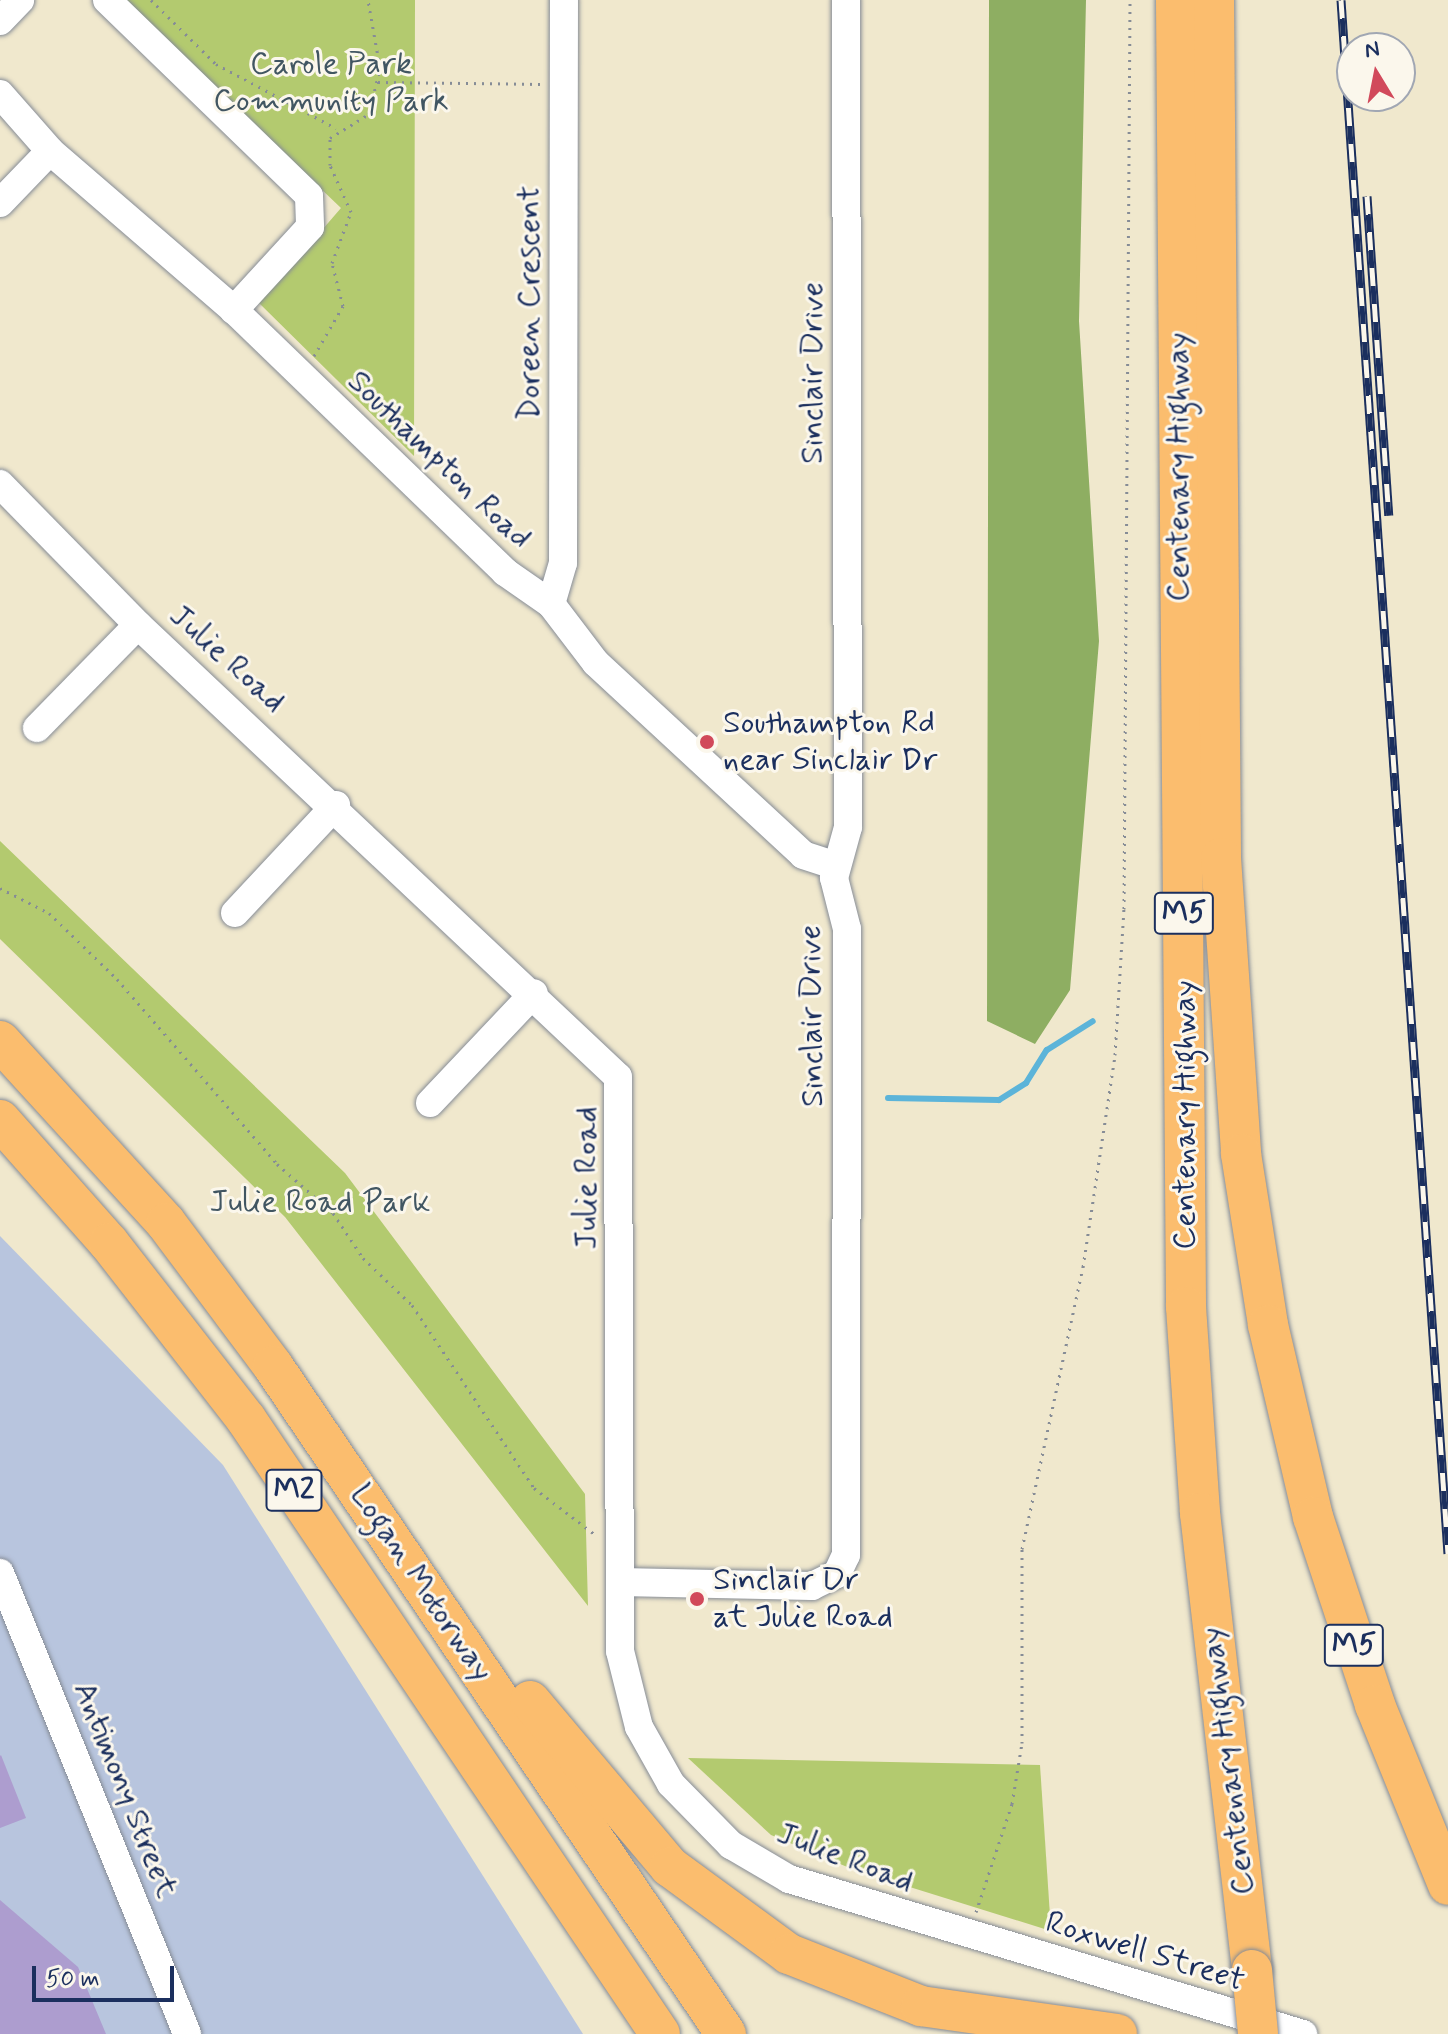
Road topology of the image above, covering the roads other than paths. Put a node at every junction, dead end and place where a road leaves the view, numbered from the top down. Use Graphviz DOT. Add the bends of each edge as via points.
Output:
graph roads {
  1 [pos="20,0"];
  2 [pos="107,0"];
  3 [pos="564,0"];
  4 [pos="846,0"];
  5 [pos="1176,0"];
  6 [pos="1214,0"];
  7 [pos="0,21"];
  8 [pos="0,94"];
  9 [pos="50,151"];
  10 [pos="0,203"];
  11 [pos="234,310"];
  12 [pos="0,484"];
  13 [pos="551,604"];
  14 [pos="138,625"];
  15 [pos="37,728"];
  16 [pos="336,805"];
  17 [pos="834,865"];
  18 [pos="235,913"];
  19 [pos="534,993"];
  20 [pos="0,1041"];
  21 [pos="430,1103"];
  22 [pos="0,1120"];
  23 [pos="0,1573"];
  24 [pos="620,1582"];
  25 [pos="438,1609"];
  26 [pos="1448,1885"];
  27 [pos="970,1929"];
  28 [pos="649,2025"];
  29 [pos="187,2034"];
  30 [pos="726,2034"];
  31 [pos="1117,2034"];
  32 [pos="1258,2034"];
  33 [pos="1303,2034"];
  1 -- 7 [label="street"];
  2 -- 11 [label="street" via="309,196 310,227"];
  3 -- 13 [label="street, Doreen Crescent" via="563,563"];
  4 -- 17 [label="street, Sinclair Drive" via="848,827"];
  5 -- 32 [label="highway, Centenary Highway / M5, bridge" via="1186,1307 1200,1513"];
  6 -- 26 [label="highway, Centenary Highway / M5" via="1221,872 1241,1154 1268,1325 1313,1517 1375,1705"];
  8 -- 9 [label="street, Southampton Road"];
  9 -- 10 [label="street"];
  9 -- 11 [label="street, Southampton Road" via="90,178"];
  11 -- 13 [label="street, Southampton Road" via="505,572"];
  12 -- 14 [label="street, Julie Road"];
  13 -- 17 [label="street, Southampton Road" via="596,663 781,835 803,855"];
  14 -- 15 [label="street"];
  14 -- 16 [label="street, Julie Road"];
  16 -- 18 [label="street"];
  16 -- 19 [label="street, Julie Road"];
  17 -- 24 [label="street, Sinclair Drive" via="847,929 844,1563 812,1586"];
  19 -- 21 [label="street"];
  19 -- 24 [label="street, Julie Road" via="607,1059 622,1098"];
  20 -- 25 [label="highway, Logan Motorway / M2" via="166,1223"];
  22 -- 28 [label="highway, Logan Motorway / M2" via="109,1243 246,1419"];
  23 -- 29 [label="street, Antimony Street"];
  24 -- 27 [label="street, Julie Road" via="620,1651 630,1702 649,1748 699,1816 789,1879"];
  25 -- 30 [label="highway, Logan Motorway / M2"];
  25 -- 31 [label="highway" via="471,1625 640,1837 755,1934 822,1972 921,2006"];
  27 -- 33 [label="street, Roxwell Street"];
}
